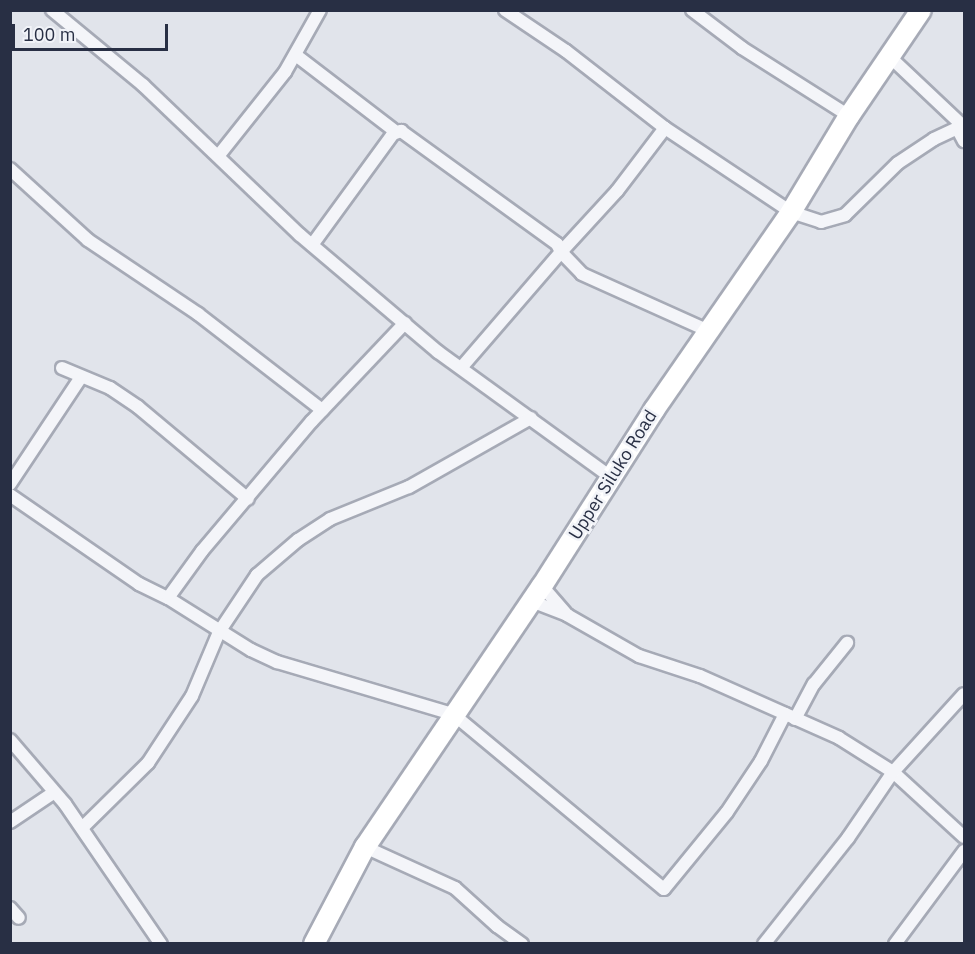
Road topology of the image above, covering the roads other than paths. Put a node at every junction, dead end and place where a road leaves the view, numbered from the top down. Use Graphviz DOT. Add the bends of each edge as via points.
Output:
graph roads {
  1 [pos="52,10"];
  2 [pos="320,10"];
  3 [pos="505,10"];
  4 [pos="692,10"];
  5 [pos="921,10"];
  6 [pos="297,56"];
  7 [pos="890,57"];
  8 [pos="849,116"];
  9 [pos="961,126"];
  10 [pos="665,128"];
  11 [pos="396,132"];
  12 [pos="964,141"];
  13 [pos="219,154"];
  14 [pos="10,169"];
  15 [pos="791,212"];
  16 [pos="312,245"];
  17 [pos="561,252"];
  18 [pos="405,323"];
  19 [pos="708,331"];
  20 [pos="62,368"];
  21 [pos="461,368"];
  22 [pos="81,377"];
  23 [pos="322,410"];
  24 [pos="531,418"];
  25 [pos="612,478"];
  26 [pos="10,484"];
  27 [pos="10,495"];
  28 [pos="248,499"];
  29 [pos="168,598"];
  30 [pos="532,600"];
  31 [pos="567,615"];
  32 [pos="219,632"];
  33 [pos="846,643"];
  34 [pos="964,694"];
  35 [pos="453,714"];
  36 [pos="790,716"];
  37 [pos="10,740"];
  38 [pos="893,772"];
  39 [pos="53,793"];
  40 [pos="10,822"];
  41 [pos="82,828"];
  42 [pos="964,837"];
  43 [pos="365,847"];
  44 [pos="964,851"];
  45 [pos="10,908"];
  46 [pos="19,918"];
  47 [pos="161,944"];
  48 [pos="314,944"];
  49 [pos="522,944"];
  50 [pos="764,944"];
  51 [pos="895,944"];
  1 -- 13 [label="street"];
  2 -- 6 [label="street"];
  3 -- 10 [label="street" via="566,51"];
  4 -- 8 [label="street" via="742,48"];
  5 -- 7 [label="main road, Upper Siluko Road"];
  6 -- 11 [label="street"];
  6 -- 13 [label="street"];
  7 -- 8 [label="main road, Upper Siluko Road"];
  7 -- 9 [label="street"];
  8 -- 15 [label="main road, Upper Siluko Road"];
  9 -- 12 [label="street"];
  9 -- 15 [label="street" via="898,163 845,215 821,222"];
  10 -- 15 [label="street"];
  10 -- 17 [label="street" via="624,183"];
  11 -- 16 [label="street"];
  11 -- 17 [label="street" via="401,131 448,163 557,244"];
  13 -- 16 [label="street"];
  14 -- 23 [label="street" via="88,240 198,314"];
  15 -- 19 [label="main road, Upper Siluko Road"];
  16 -- 18 [label="street"];
  17 -- 19 [label="street" via="582,274"];
  17 -- 21 [label="street"];
  18 -- 21 [label="street"];
  18 -- 23 [label="street"];
  19 -- 25 [label="main road, Upper Siluko Road"];
  20 -- 22 [label="street"];
  21 -- 24 [label="street"];
  22 -- 26 [label="street"];
  22 -- 28 [label="street" via="110,388 138,407"];
  23 -- 28 [label="street"];
  24 -- 25 [label="street"];
  24 -- 32 [label="street" via="409,487 330,519 298,540 257,575"];
  25 -- 30 [label="main road, Upper Siluko Road"];
  27 -- 29 [label="street" via="139,584"];
  28 -- 29 [label="street"];
  29 -- 32 [label="street"];
  30 -- 31 [label="street"];
  30 -- 31 [label="street"];
  30 -- 35 [label="main road, Upper Siluko Road"];
  31 -- 36 [label="street" via="639,656 700,676"];
  32 -- 35 [label="street" via="277,662"];
  32 -- 41 [label="street" via="192,696 148,763"];
  33 -- 36 [label="street"];
  34 -- 38 [label="street"];
  35 -- 36 [label="street" via="664,889 727,812"];
  35 -- 43 [label="main road, Upper Siluko Road"];
  36 -- 38 [label="street" via="839,738"];
  37 -- 39 [label="street"];
  38 -- 42 [label="street"];
  38 -- 50 [label="street" via="848,838"];
  39 -- 40 [label="street"];
  39 -- 41 [label="street"];
  41 -- 47 [label="street"];
  43 -- 48 [label="main road, Upper Siluko Road"];
  43 -- 49 [label="street" via="455,888"];
  44 -- 51 [label="street"];
  45 -- 46 [label="street"];
}
